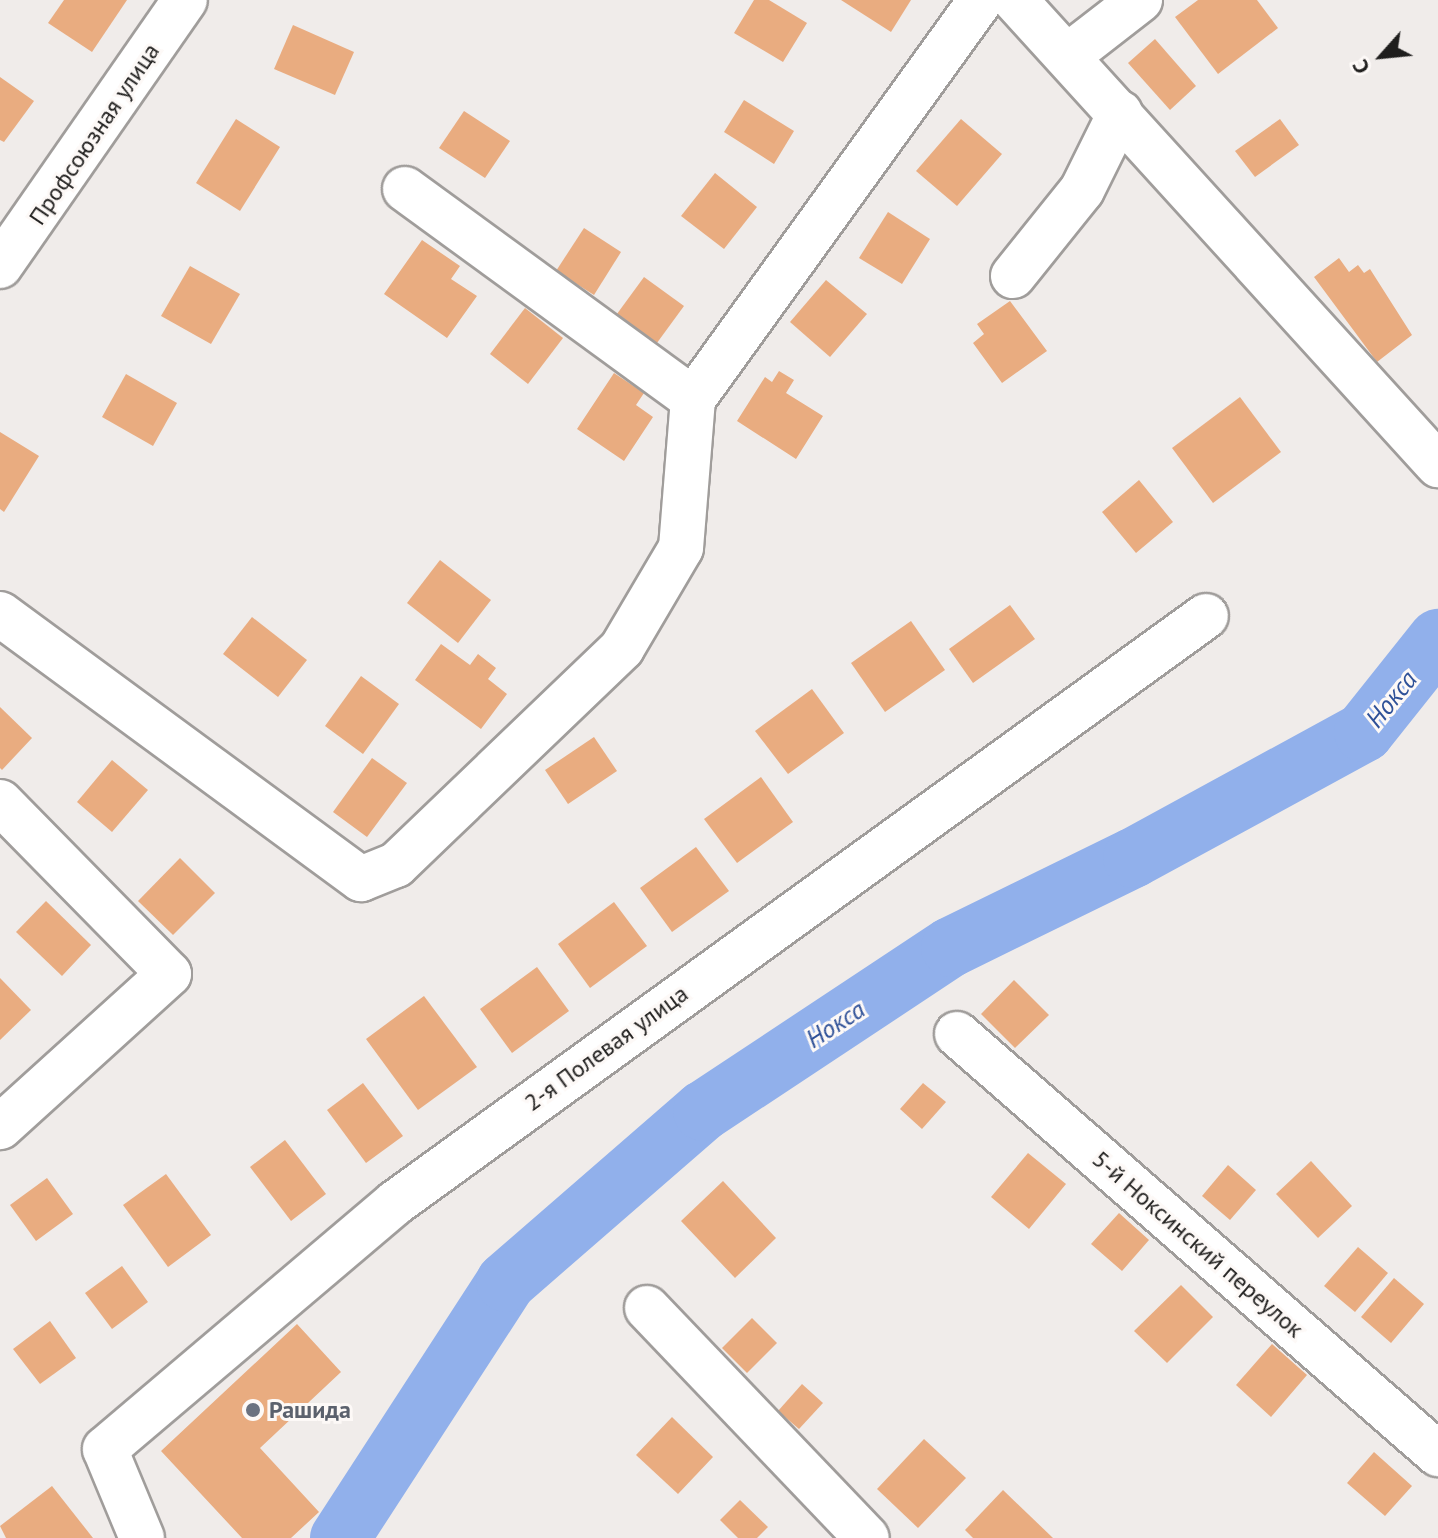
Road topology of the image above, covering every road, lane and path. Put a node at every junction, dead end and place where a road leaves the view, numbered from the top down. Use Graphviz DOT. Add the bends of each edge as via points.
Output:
graph roads {
  1 [pos="185,0"];
  2 [pos="981,0"];
  3 [pos="1015,0"];
  4 [pos="1140,0"];
  5 [pos="1069,55"];
  6 [pos="1120,113"];
  7 [pos="405,189"];
  8 [pos="0,266"];
  9 [pos="1013,276"];
  10 [pos="693,399"];
  11 [pos="1438,465"];
  12 [pos="0,614"];
  13 [pos="1206,616"];
  14 [pos="0,802"];
  15 [pos="957,1034"];
  16 [pos="0,1127"];
  17 [pos="647,1308"];
  18 [pos="1438,1454"];
  19 [pos="142,1538"];
  20 [pos="867,1538"];
  1 -- 8 [label="street, Профсоюзная улица"];
  2 -- 10 [label="street"];
  3 -- 5 [label="street"];
  4 -- 5 [label="street"];
  5 -- 6 [label="street"];
  6 -- 9 [label="street" via="1082,190"];
  6 -- 11 [label="street"];
  7 -- 10 [label="street"];
  10 -- 12 [label="street" via="681,548 622,648 396,865 361,879"];
  13 -- 19 [label="street, 2-я Полевая улица" via="395,1203 105,1449"];
  14 -- 16 [label="street" via="169,974"];
  15 -- 18 [label="street, 5-й Ноксинский переулок"];
  17 -- 20 [label="street"];
}
